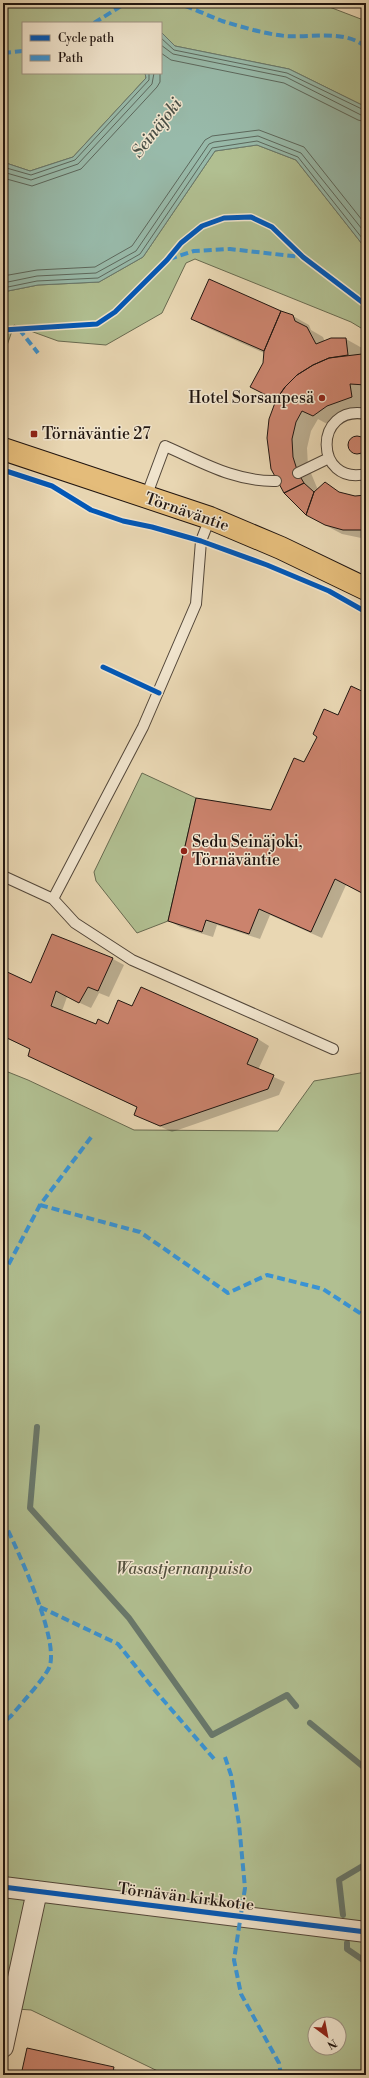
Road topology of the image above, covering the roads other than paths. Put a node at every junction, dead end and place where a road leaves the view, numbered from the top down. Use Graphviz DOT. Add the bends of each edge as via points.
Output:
graph roads {
  1 [pos="366,414"];
  2 [pos="3,449"];
  3 [pos="329,458"];
  4 [pos="298,473"];
  5 [pos="366,474"];
  6 [pos="276,481"];
  7 [pos="146,497"];
  8 [pos="210,518"];
  9 [pos="366,589"];
  10 [pos="3,876"];
  11 [pos="52,899"];
  12 [pos="333,1049"];
  13 [pos="3,1887"];
  14 [pos="37,1891"];
  15 [pos="366,1932"];
  16 [pos="3,2047"];
  1 -- 3 [label="lane" via="350,413 331,426 326,448"];
  2 -- 7 [label="main road, Törnäväntie"];
  3 -- 4 [label="lane"];
  3 -- 5 [label="lane" via="336,468 346,474"];
  6 -- 7 [label="lane" via="258,482 236,477 165,446"];
  7 -- 8 [label="main road, Törnäväntie"];
  8 -- 9 [label="main road, Törnäväntie" via="288,551"];
  8 -- 11 [label="lane" via="201,541 196,604 143,727"];
  10 -- 11 [label="lane"];
  11 -- 12 [label="lane" via="75,923 132,960"];
  13 -- 14 [label="street, Törnävän kirkkotie"];
  14 -- 15 [label="street, Törnävän kirkkotie"];
  14 -- 16 [label="street"];
}
